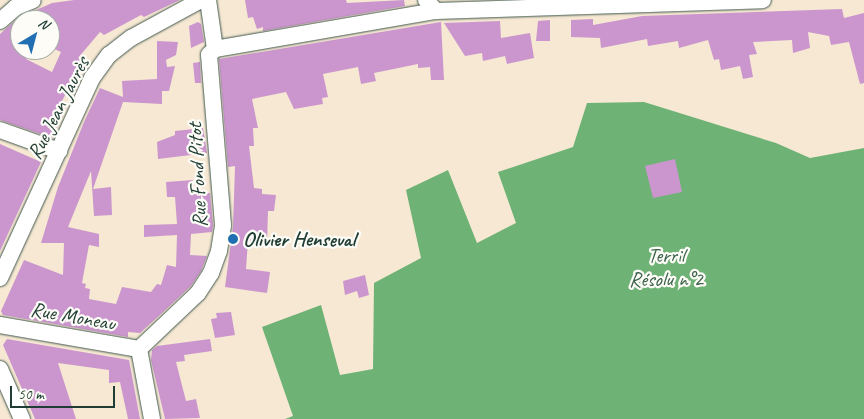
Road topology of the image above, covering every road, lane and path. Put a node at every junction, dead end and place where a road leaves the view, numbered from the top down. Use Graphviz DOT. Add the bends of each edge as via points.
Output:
graph roads {
  1 [pos="33,0"];
  2 [pos="201,0"];
  3 [pos="208,0"];
  4 [pos="763,0"];
  5 [pos="431,5"];
  6 [pos="0,21"];
  7 [pos="215,49"];
  8 [pos="0,130"];
  9 [pos="59,151"];
  10 [pos="0,278"];
  11 [pos="0,325"];
  12 [pos="139,349"];
  13 [pos="0,369"];
  14 [pos="22,419"];
  15 [pos="152,419"];
  1 -- 6 [label="street" via="16,7"];
  2 -- 9 [label="street, Rue Jean Jaurès" via="131,38 109,55 92,78"];
  3 -- 7 [label="street, Rue Fond Pitot"];
  4 -- 5 [label="street"];
  5 -- 7 [label="street"];
  7 -- 12 [label="street, Rue Fond Pitot" via="210,55 223,225 219,251 211,273 198,293"];
  8 -- 9 [label="street"];
  9 -- 10 [label="street, Rue Jean Jaurès"];
  11 -- 12 [label="street, Rue Moneau"];
  12 -- 15 [label="street"];
  13 -- 14 [label="street"];
}
